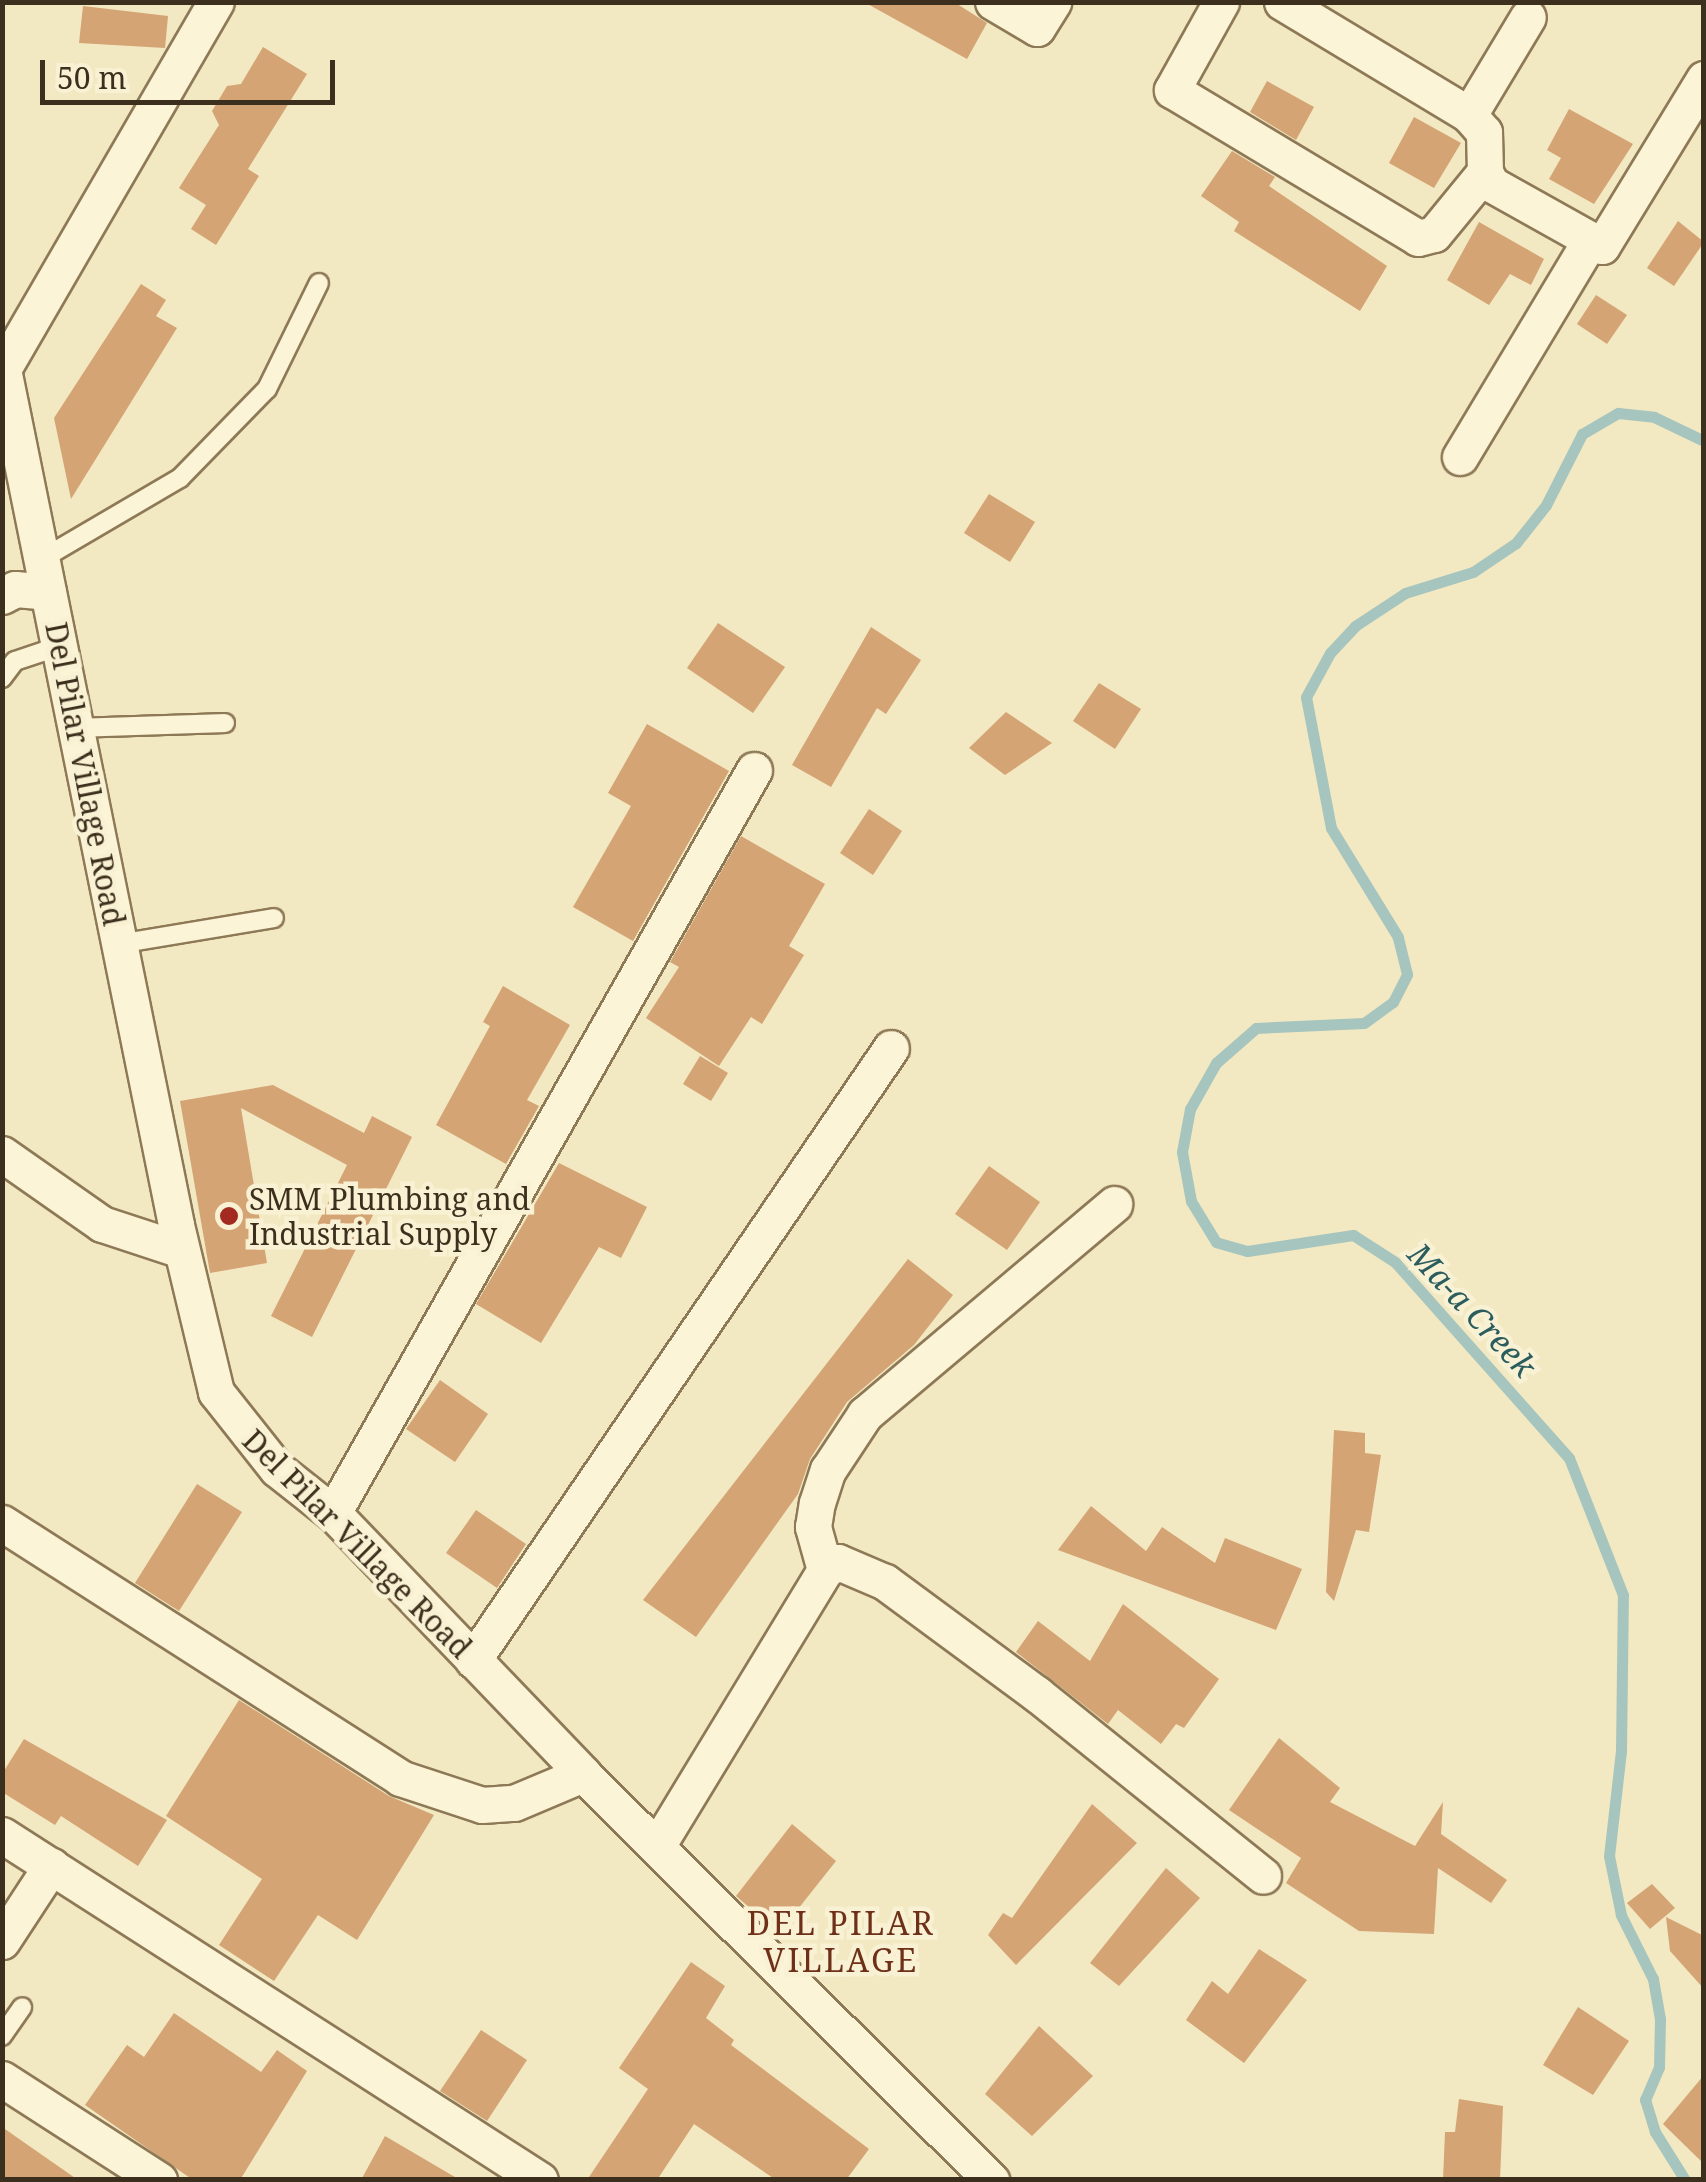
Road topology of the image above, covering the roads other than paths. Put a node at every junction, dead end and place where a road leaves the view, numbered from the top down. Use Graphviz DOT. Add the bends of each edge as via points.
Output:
graph roads {
  1 [pos="216,2"];
  2 [pos="993,2"];
  3 [pos="1052,2"];
  4 [pos="1221,2"];
  5 [pos="1282,2"];
  6 [pos="1528,17"];
  7 [pos="1704,79"];
  8 [pos="1469,116"];
  9 [pos="1485,172"];
  10 [pos="1589,242"];
  11 [pos="319,283"];
  12 [pos="3,366"];
  13 [pos="1460,457"];
  14 [pos="45,576"];
  15 [pos="2,596"];
  16 [pos="60,646"];
  17 [pos="2,678"];
  18 [pos="225,723"];
  19 [pos="76,728"];
  20 [pos="754,770"];
  21 [pos="274,918"];
  22 [pos="120,944"];
  23 [pos="891,1048"];
  24 [pos="2,1154"];
  25 [pos="1114,1204"];
  26 [pos="181,1250"];
  27 [pos="333,1513"];
  28 [pos="2,1523"];
  29 [pos="825,1570"];
  30 [pos="474,1660"];
  31 [pos="583,1774"];
  32 [pos="2,1835"];
  33 [pos="659,1843"];
  34 [pos="51,1866"];
  35 [pos="1263,1876"];
  36 [pos="2,1942"];
  37 [pos="22,2007"];
  38 [pos="2,2036"];
  39 [pos="2,2079"];
  40 [pos="159,2180"];
  41 [pos="540,2180"];
  42 [pos="991,2180"];
  1 -- 12 [label="street"];
  2 -- 3 [label="street" via="1037,28"];
  4 -- 9 [label="street" via="1172,90 1418,238 1434,234"];
  5 -- 8 [label="street"];
  6 -- 8 [label="street"];
  7 -- 10 [label="street" via="1602,246"];
  8 -- 9 [label="street" via="1484,132"];
  9 -- 10 [label="street" via="1492,184"];
  10 -- 13 [label="street"];
  11 -- 14 [label="lane" via="266,389 180,478"];
  12 -- 14 [label="street, Del Pilar Village Road"];
  14 -- 15 [label="street"];
  14 -- 16 [label="street, Del Pilar Village Road"];
  16 -- 17 [label="lane" via="15,661"];
  16 -- 19 [label="street, Del Pilar Village Road"];
  18 -- 19 [label="lane"];
  19 -- 22 [label="street, Del Pilar Village Road"];
  20 -- 27 [label="street"];
  21 -- 22 [label="lane"];
  22 -- 26 [label="street, Del Pilar Village Road"];
  23 -- 30 [label="street"];
  24 -- 26 [label="street" via="102,1224"];
  25 -- 29 [label="street" via="865,1414 828,1470 816,1503 813,1527"];
  26 -- 27 [label="street, Del Pilar Village Road" via="216,1392 276,1469"];
  27 -- 30 [label="street, Del Pilar Village Road"];
  28 -- 31 [label="street" via="400,1778 482,1806 514,1802"];
  29 -- 33 [label="street"];
  29 -- 35 [label="street" via="848,1563 885,1582"];
  30 -- 31 [label="street, Del Pilar Village Road"];
  31 -- 33 [label="street, Del Pilar Village Road"];
  32 -- 34 [label="street"];
  33 -- 42 [label="street, Del Pilar Village Road"];
  34 -- 36 [label="street"];
  34 -- 41 [label="street"];
  37 -- 38 [label="lane"];
  39 -- 40 [label="street"];
}
